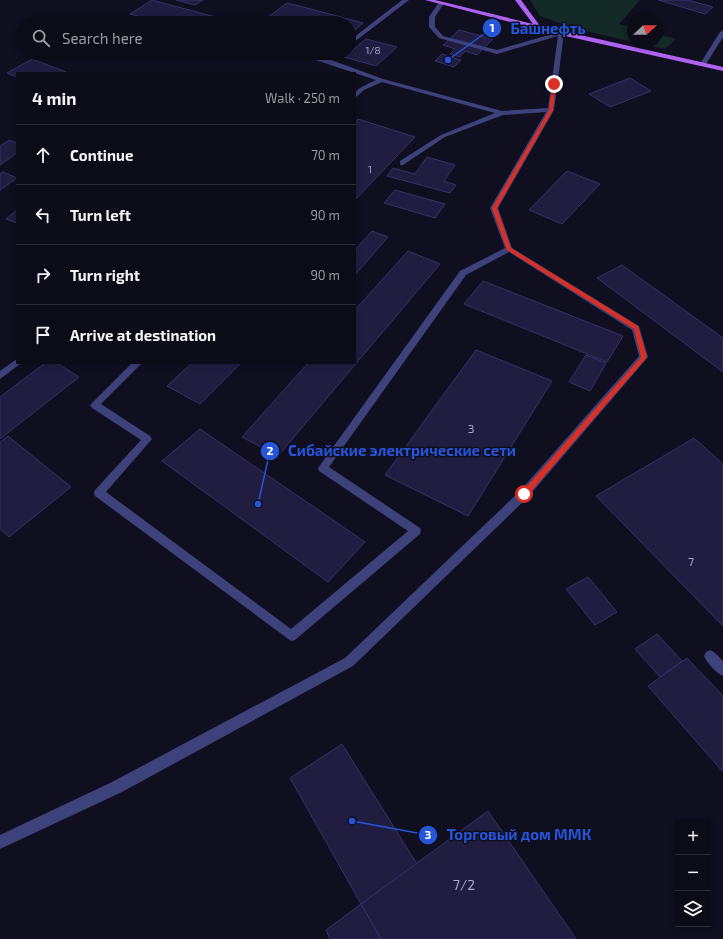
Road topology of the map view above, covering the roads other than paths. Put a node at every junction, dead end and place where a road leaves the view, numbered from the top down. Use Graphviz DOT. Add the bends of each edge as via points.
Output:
graph roads {
  1 [pos="406,0"];
  2 [pos="428,0"];
  3 [pos="459,0"];
  4 [pos="518,0"];
  5 [pos="441,3"];
  6 [pos="538,27"];
  7 [pos="723,32"];
  8 [pos="561,33"];
  9 [pos="356,39"];
  10 [pos="323,60"];
  11 [pos="327,61"];
  12 [pos="703,64"];
  13 [pos="723,69"];
  14 [pos="381,80"];
  15 [pos="356,95"];
  16 [pos="551,110"];
  17 [pos="502,113"];
  18 [pos="403,163"];
  19 [pos="509,249"];
  20 [pos="16,363"];
  21 [pos="137,364"];
  22 [pos="0,376"];
  23 [pos="710,656"];
  24 [pos="723,670"];
  25 [pos="0,842"];
  1 -- 9 [label="street"];
  2 -- 5 [label="main road"];
  3 -- 5 [label="main road"];
  4 -- 6 [label="main road"];
  5 -- 6 [label="main road"];
  5 -- 8 [label="street" via="432,17 432,27 441,37 497,52"];
  6 -- 8 [label="main road"];
  7 -- 12 [label="street"];
  8 -- 12 [label="main road"];
  8 -- 16 [label="street"];
  10 -- 11 [label="street"];
  11 -- 14 [label="street"];
  12 -- 13 [label="main road"];
  14 -- 15 [label="street" via="362,89"];
  14 -- 17 [label="street"];
  16 -- 17 [label="street"];
  16 -- 19 [label="street" via="494,208"];
  17 -- 18 [label="street" via="444,136"];
  19 -- 21 [label="street" via="463,273 323,468 416,531 291,636 99,493 146,439 95,406"];
  19 -- 25 [label="street" via="636,328 644,357 524,494 348,662 117,788"];
  20 -- 22 [label="street"];
  23 -- 24 [label="street"];
}
